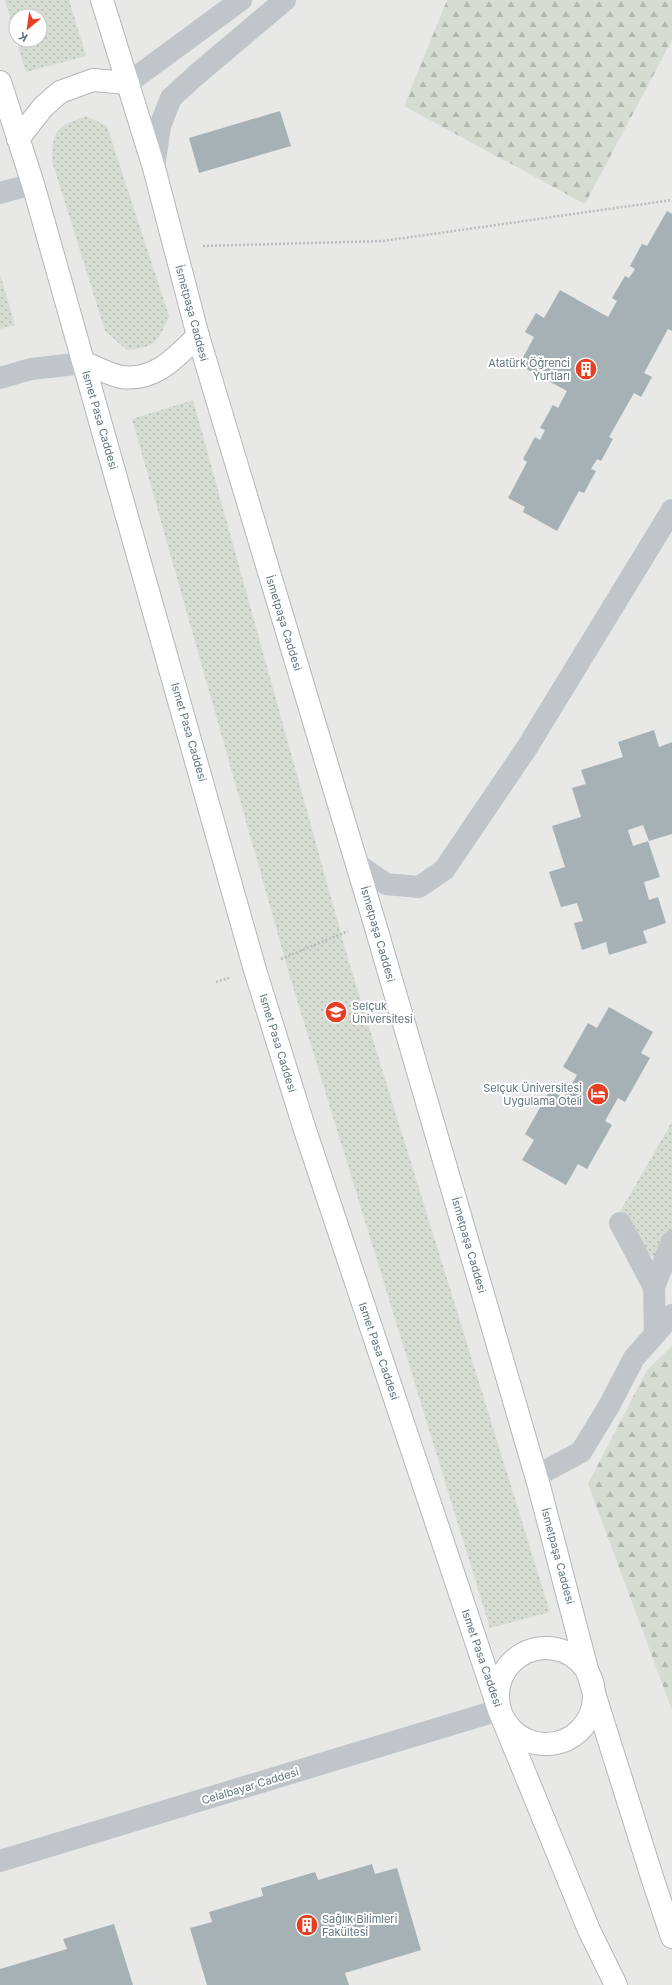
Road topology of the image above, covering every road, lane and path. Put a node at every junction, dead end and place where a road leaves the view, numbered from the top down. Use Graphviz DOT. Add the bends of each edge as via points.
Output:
graph roads {
  1 [pos="102,0"];
  2 [pos="240,0"];
  3 [pos="285,0"];
  4 [pos="0,82"];
  5 [pos="128,83"];
  6 [pos="18,139"];
  7 [pos="154,168"];
  8 [pos="33,184"];
  9 [pos="0,193"];
  10 [pos="672,200"];
  11 [pos="203,246"];
  12 [pos="198,336"];
  13 [pos="84,363"];
  14 [pos="0,378"];
  15 [pos="672,510"];
  16 [pos="357,864"];
  17 [pos="374,921"];
  18 [pos="255,970"];
  19 [pos="216,982"];
  20 [pos="620,1223"];
  21 [pos="672,1241"];
  22 [pos="654,1287"];
  23 [pos="672,1315"];
  24 [pos="655,1334"];
  25 [pos="536,1476"];
  26 [pos="590,1677"];
  27 [pos="499,1710"];
  28 [pos="0,1861"];
  29 [pos="672,1937"];
  30 [pos="616,1985"];
  1 -- 5 [label="main road, İsmetpaşa Caddesi"];
  2 -- 5 [label="street"];
  3 -- 7 [label="street" via="171,98 160,126"];
  4 -- 6 [label="main road, Ismet Pasa Caddesi"];
  5 -- 6 [label="main road" via="93,80 60,92 43,106"];
  5 -- 7 [label="main road, İsmetpaşa Caddesi"];
  6 -- 8 [label="main road, Ismet Pasa Caddesi"];
  7 -- 12 [label="main road, İsmetpaşa Caddesi"];
  8 -- 9 [label="street"];
  8 -- 13 [label="main road, Ismet Pasa Caddesi"];
  10 -- 11 [label="path" via="383,241"];
  12 -- 13 [label="main road" via="170,364 150,375 122,377"];
  12 -- 16 [label="main road, İsmetpaşa Caddesi"];
  13 -- 14 [label="street" via="30,369"];
  13 -- 18 [label="main road, Ismet Pasa Caddesi"];
  15 -- 16 [label="street" via="528,746 444,870 419,887 386,884"];
  16 -- 17 [label="main road, İsmetpaşa Caddesi"];
  17 -- 18 [label="path"];
  17 -- 25 [label="main road, İsmetpaşa Caddesi"];
  18 -- 19 [label="path"];
  18 -- 27 [label="main road, Ismet Pasa Caddesi" via="305,1130"];
  20 -- 22 [label="street"];
  21 -- 22 [label="street"];
  22 -- 24 [label="street"];
  23 -- 24 [label="street"];
  24 -- 25 [label="street" via="634,1358 581,1452"];
  25 -- 26 [label="main road, İsmetpaşa Caddesi"];
  26 -- 27 [label="main road" via="568,1654 553,1649 531,1651 509,1665 501,1679 497,1694"];
  26 -- 27 [label="main road" via="594,1692 592,1708 586,1722 576,1734 562,1742 531,1743 517,1735 506,1724"];
  26 -- 29 [label="main road, İsmetpaşa Caddesi"];
  27 -- 28 [label="street, Celalbayar Caddesi"];
  27 -- 30 [label="main road, Ismet Pasa Caddesi" via="589,1930"];
}
